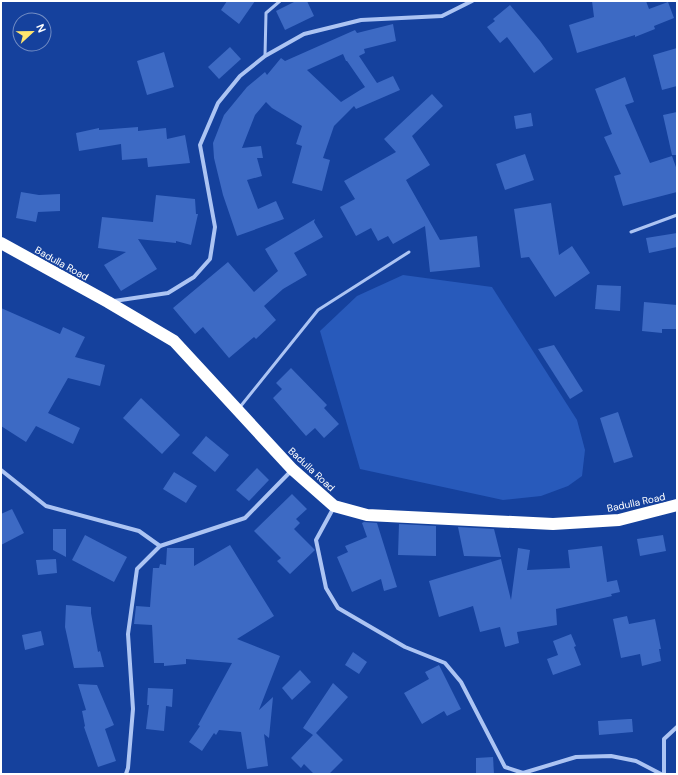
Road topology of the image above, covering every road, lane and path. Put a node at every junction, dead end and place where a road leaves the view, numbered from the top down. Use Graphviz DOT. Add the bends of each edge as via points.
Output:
graph roads {
  1 [pos="280,1"];
  2 [pos="472,1"];
  3 [pos="265,56"];
  4 [pos="677,215"];
  5 [pos="631,232"];
  6 [pos="1,243"];
  7 [pos="409,252"];
  8 [pos="108,302"];
  9 [pos="237,410"];
  10 [pos="1,470"];
  11 [pos="292,470"];
  12 [pos="677,505"];
  13 [pos="334,506"];
  14 [pos="160,546"];
  15 [pos="677,727"];
  16 [pos="126,774"];
  17 [pos="661,774"];
  18 [pos="664,774"];
  1 -- 3 [label="lane" via="266,14"];
  2 -- 3 [label="street" via="442,16 361,20 304,34"];
  3 -- 8 [label="street" via="240,76 218,103 200,145 215,227 210,259 194,278 168,293"];
  4 -- 5 [label="lane"];
  6 -- 8 [label="highway, Badulla Road"];
  7 -- 9 [label="lane" via="318,310"];
  8 -- 9 [label="highway, Badulla Road" via="174,341"];
  9 -- 11 [label="highway, Badulla Road"];
  10 -- 14 [label="street" via="46,506 139,531"];
  11 -- 13 [label="highway, Badulla Road"];
  11 -- 14 [label="street" via="245,518"];
  12 -- 13 [label="highway, Badulla Road" via="619,520 553,524 367,515"];
  13 -- 17 [label="street" via="316,540 326,588 338,608 404,647 445,663 461,682 505,767 523,773 576,757 611,756 636,761"];
  14 -- 16 [label="street" via="137,569 128,634 133,709"];
  15 -- 18 [label="street" via="664,739"];
}
